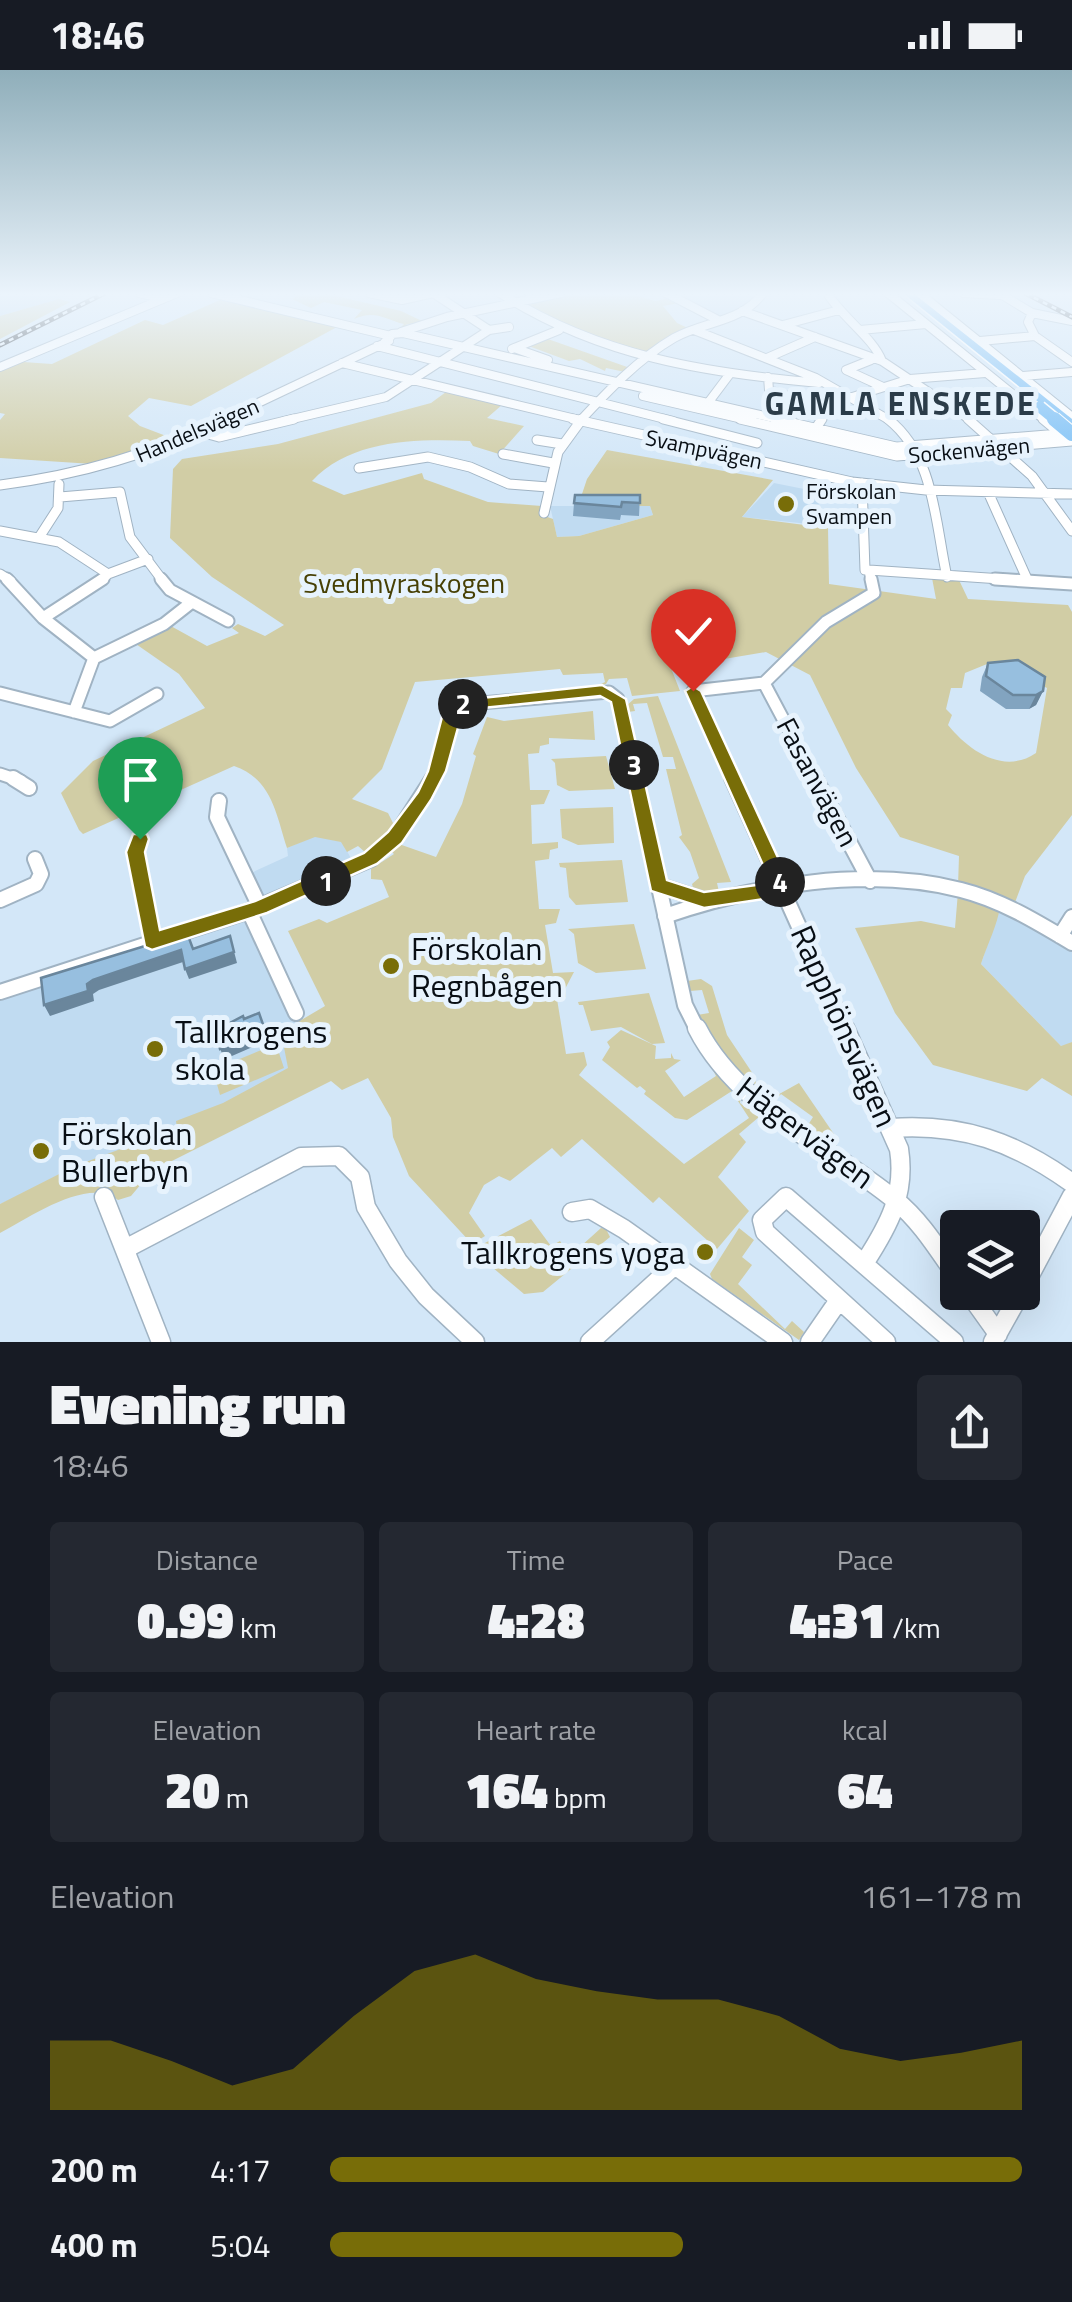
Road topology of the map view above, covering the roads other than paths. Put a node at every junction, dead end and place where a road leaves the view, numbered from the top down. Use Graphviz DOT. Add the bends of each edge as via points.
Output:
graph roads {
  1 [pos="40,352"];
  2 [pos="363,352"];
  3 [pos="423,352"];
  4 [pos="457,352"];
  5 [pos="472,352"];
  6 [pos="478,352"];
  7 [pos="507,352"];
  8 [pos="526,352"];
  9 [pos="629,352"];
  10 [pos="657,352"];
  11 [pos="752,352"];
  12 [pos="780,352"];
  13 [pos="852,352"];
  14 [pos="880,352"];
  15 [pos="961,352"];
  16 [pos="979,352"];
  17 [pos="983,352"];
  18 [pos="986,352"];
  19 [pos="502,356"];
  20 [pos="767,358"];
  21 [pos="650,359"];
  22 [pos="871,360"];
  23 [pos="882,361"];
  24 [pos="439,362"];
  25 [pos="342,363"];
  26 [pos="0,367"];
  27 [pos="985,372"];
  28 [pos="1072,372"];
  29 [pos="586,375"];
  30 [pos="730,375"];
  31 [pos="1023,376"];
  32 [pos="768,378"];
  33 [pos="805,378"];
  34 [pos="910,380"];
  35 [pos="409,381"];
  36 [pos="616,386"];
  37 [pos="883,388"];
  38 [pos="1006,389"];
  39 [pos="769,390"];
  40 [pos="758,394"];
  41 [pos="854,396"];
  42 [pos="598,404"];
  43 [pos="708,404"];
  44 [pos="1047,405"];
  45 [pos="827,408"];
  46 [pos="1072,417"];
  47 [pos="581,422"];
  48 [pos="201,432"];
  49 [pos="813,433"];
  50 [pos="1070,436"];
  51 [pos="537,440"];
  52 [pos="757,442"];
  53 [pos="562,444"];
  54 [pos="1001,444"];
  55 [pos="189,445"];
  56 [pos="917,452"];
  57 [pos="503,454"];
  58 [pos="554,464"];
  59 [pos="360,468"];
  60 [pos="59,484"];
  61 [pos="862,484"];
  62 [pos="0,486"];
  63 [pos="548,486"];
  64 [pos="926,490"];
  65 [pos="988,492"];
  66 [pos="1050,493"];
  67 [pos="0,494"];
  68 [pos="1072,494"];
  69 [pos="60,498"];
  70 [pos="544,513"];
  71 [pos="0,531"];
  72 [pos="1072,531"];
  73 [pos="40,536"];
  74 [pos="148,558"];
  75 [pos="870,570"];
  76 [pos="0,574"];
  77 [pos="108,574"];
  78 [pos="946,577"];
  79 [pos="1028,582"];
  80 [pos="1072,584"];
  81 [pos="192,602"];
  82 [pos="43,618"];
  83 [pos="228,621"];
  84 [pos="94,658"];
  85 [pos="764,683"];
  86 [pos="0,693"];
  87 [pos="157,694"];
  88 [pos="74,712"];
  89 [pos="0,774"];
  90 [pos="28,788"];
  91 [pos="219,801"];
  92 [pos="140,839"];
  93 [pos="34,858"];
  94 [pos="870,881"];
  95 [pos="658,885"];
  96 [pos="784,890"];
  97 [pos="0,900"];
  98 [pos="704,900"];
  99 [pos="254,909"];
  100 [pos="665,916"];
  101 [pos="1072,917"];
  102 [pos="1066,940"];
  103 [pos="152,941"];
  104 [pos="0,992"];
  105 [pos="296,1013"];
  106 [pos="891,1128"];
  107 [pos="1072,1183"];
  108 [pos="1072,1196"];
  109 [pos="104,1197"];
  110 [pos="899,1203"];
  111 [pos="572,1212"];
  112 [pos="124,1249"];
  113 [pos="940,1255"];
  114 [pos="1040,1257"];
  115 [pos="865,1262"];
  116 [pos="677,1263"];
  117 [pos="839,1300"];
  118 [pos="979,1310"];
  119 [pos="1011,1310"];
  120 [pos="996,1338"];
  121 [pos="161,1342"];
  122 [pos="475,1342"];
  123 [pos="590,1342"];
  124 [pos="783,1342"];
  125 [pos="810,1342"];
  126 [pos="886,1342"];
  127 [pos="954,1342"];
  1 -- 26 [label="street"];
  2 -- 25 [label="street, Handelsvägen"];
  3 -- 24 [label="street"];
  4 -- 24 [label="street"];
  5 -- 36 [label="street, Sockenvägen"];
  6 -- 19 [label="street, Sockenvägen"];
  7 -- 19 [label="street"];
  8 -- 29 [label="street, Sockenvägen"];
  9 -- 21 [label="street"];
  10 -- 21 [label="street"];
  11 -- 20 [label="street"];
  12 -- 20 [label="street"];
  13 -- 22 [label="street"];
  14 -- 23 [label="street"];
  15 -- 27 [label="street"];
  16 -- 38 [label="highway"];
  17 -- 44 [label="highway"];
  18 -- 31 [label="street"];
  19 -- 29 [label="street, Sockenvägen"];
  20 -- 33 [label="street"];
  21 -- 30 [label="street"];
  21 -- 36 [label="street"];
  22 -- 23 [label="street"];
  22 -- 37 [label="street" via="846,370"];
  23 -- 34 [label="street"];
  24 -- 35 [label="street"];
  24 -- 42 [label="street"];
  25 -- 35 [label="street, Svampvägen"];
  25 -- 48 [label="street, Handelsvägen"];
  27 -- 34 [label="street"];
  27 -- 38 [label="street"];
  28 -- 31 [label="street"];
  29 -- 36 [label="street, Sockenvägen"];
  30 -- 32 [label="street"];
  30 -- 43 [label="street"];
  31 -- 44 [label="street"];
  32 -- 33 [label="street"];
  32 -- 39 [label="street"];
  33 -- 41 [label="street"];
  34 -- 37 [label="street"];
  34 -- 54 [label="street"];
  35 -- 47 [label="street, Svampvägen"];
  35 -- 48 [label="street" via="377,400 219,437"];
  36 -- 42 [label="street"];
  36 -- 43 [label="street, Sockenvägen"];
  36 -- 49 [label="street, Sockenvägen"];
  37 -- 41 [label="street"];
  38 -- 50 [label="street"];
  39 -- 40 [label="street"];
  39 -- 45 [label="street"];
  41 -- 45 [label="street"];
  41 -- 56 [label="street"];
  42 -- 47 [label="street"];
  42 -- 52 [label="street"];
  43 -- 49 [label="street, Sockenvägen"];
  44 -- 46 [label="street"];
  44 -- 50 [label="highway, bridge"];
  45 -- 49 [label="street"];
  47 -- 53 [label="street"];
  47 -- 61 [label="street, Svampvägen"];
  48 -- 62 [label="street, Handelsvägen" via="84,472"];
  49 -- 56 [label="street, Sockenvägen"];
  50 -- 54 [label="street, Sockenvägen"];
  51 -- 53 [label="street"];
  53 -- 58 [label="street"];
  54 -- 56 [label="street, Sockenvägen"];
  54 -- 66 [label="street"];
  55 -- 60 [label="street, Handelsvägen"];
  56 -- 64 [label="street"];
  57 -- 58 [label="street"];
  58 -- 63 [label="street"];
  59 -- 63 [label="street" via="428,457 509,484"];
  60 -- 67 [label="street, Handelsvägen"];
  60 -- 69 [label="street"];
  61 -- 64 [label="street, Svampvägen"];
  61 -- 75 [label="street"];
  63 -- 70 [label="street"];
  64 -- 65 [label="street, Svampvägen"];
  64 -- 78 [label="street"];
  65 -- 66 [label="street, Svampvägen"];
  65 -- 79 [label="street"];
  66 -- 68 [label="street, Svampvägen"];
  66 -- 72 [label="street"];
  69 -- 73 [label="street"];
  69 -- 74 [label="street" via="120,492 130,537"];
  71 -- 73 [label="street"];
  73 -- 77 [label="street" via="70,547"];
  74 -- 77 [label="street"];
  74 -- 81 [label="street" via="170,590"];
  75 -- 78 [label="street"];
  75 -- 85 [label="street" via="874,593 826,622"];
  76 -- 82 [label="street"];
  77 -- 82 [label="street"];
  78 -- 79 [label="street"];
  79 -- 80 [label="street"];
  81 -- 83 [label="street"];
  81 -- 84 [label="street" via="164,624"];
  82 -- 84 [label="street"];
  84 -- 88 [label="street"];
  85 -- 94 [label="street, Fasanvägen"];
  85 -- 96 [label="street, Rapphönsvägen" via="693,691"];
  86 -- 88 [label="street"];
  87 -- 88 [label="street" via="110,721"];
  89 -- 90 [label="street"];
  91 -- 99 [label="street" via="217,817"];
  92 -- 103 [label="street" via="136,852"];
  93 -- 97 [label="street" via="41,874 36,884"];
  94 -- 96 [label="street"];
  94 -- 102 [label="street" via="958,889 1000,903"];
  95 -- 98 [label="street"];
  95 -- 99 [label="street, Hägervägen" via="618,699 602,690 458,705 432,782 395,838 337,876"];
  95 -- 100 [label="street, Hägervägen"];
  96 -- 98 [label="street"];
  96 -- 106 [label="street, Rapphönsvägen"];
  98 -- 100 [label="street"];
  99 -- 103 [label="street"];
  99 -- 105 [label="street"];
  100 -- 110 [label="street, Hägervägen" via="685,1006 712,1057 742,1088"];
  101 -- 102 [label="street"];
  103 -- 104 [label="street"];
  106 -- 107 [label="street" via="971,1130 1023,1149"];
  106 -- 110 [label="street, Rapphönsvägen" via="904,1170"];
  108 -- 114 [label="street"];
  109 -- 112 [label="street"];
  110 -- 113 [label="street, Hägervägen"];
  110 -- 115 [label="street, Rapphönsvägen"];
  111 -- 116 [label="street" via="590,1210"];
  112 -- 121 [label="street"];
  112 -- 122 [label="street" via="302,1157 339,1156 360,1177 366,1206 398,1261"];
  115 -- 117 [label="street" via="786,1197 762,1220 766,1232"];
  115 -- 127 [label="street"];
  116 -- 123 [label="street"];
  116 -- 124 [label="street"];
  117 -- 125 [label="street"];
  117 -- 126 [label="street"];
  118 -- 120 [label="street"];
  119 -- 120 [label="street"];
}
